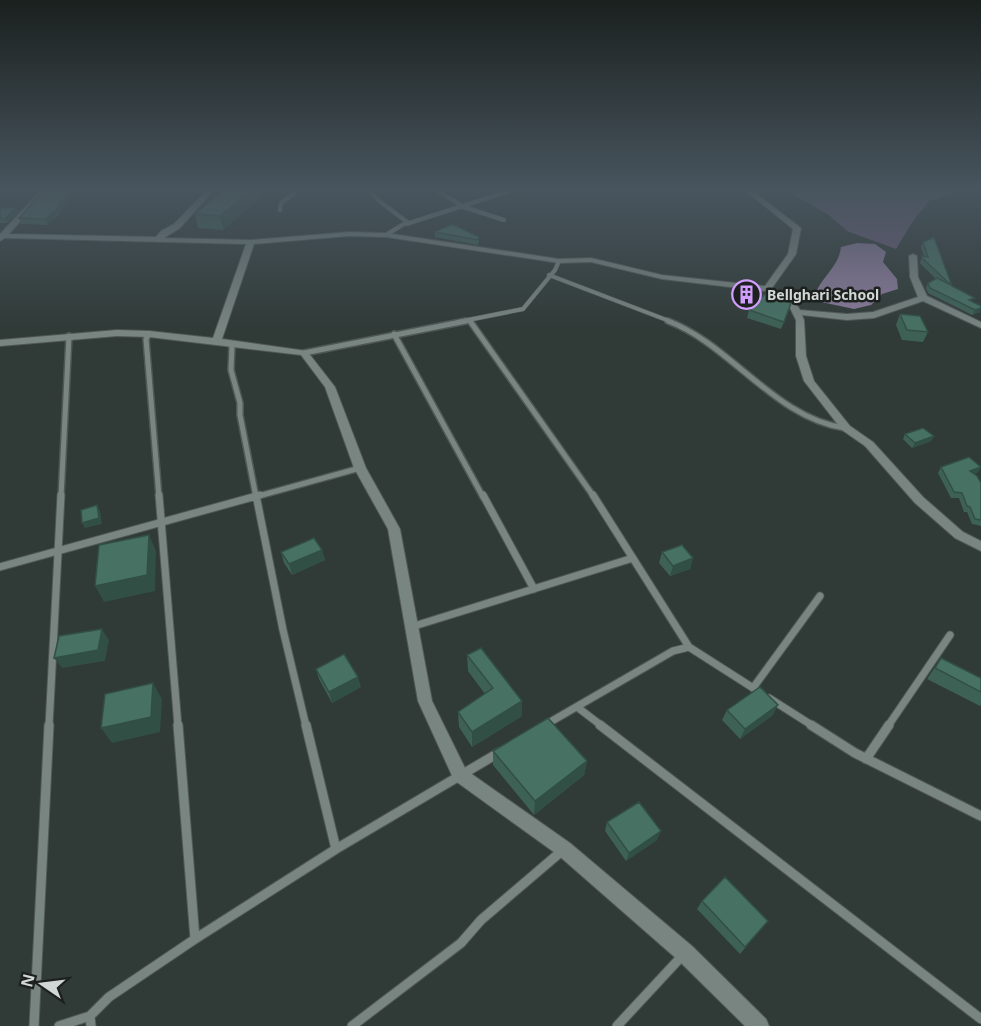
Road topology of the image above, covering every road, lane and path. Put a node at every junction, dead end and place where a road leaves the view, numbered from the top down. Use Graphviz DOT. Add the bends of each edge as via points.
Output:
graph roads {
  1 [pos="162,236"];
  2 [pos="326,236"];
  3 [pos="392,236"];
  4 [pos="796,236"];
  5 [pos="1,237"];
  6 [pos="158,241"];
  7 [pos="251,242"];
  8 [pos="913,256"];
  9 [pos="559,261"];
  10 [pos="549,276"];
  11 [pos="767,289"];
  12 [pos="923,298"];
  13 [pos="796,312"];
  14 [pos="470,321"];
  15 [pos="981,325"];
  16 [pos="149,333"];
  17 [pos="394,334"];
  18 [pos="69,336"];
  19 [pos="0,343"];
  20 [pos="225,344"];
  21 [pos="304,353"];
  22 [pos="846,428"];
  23 [pos="360,468"];
  24 [pos="258,498"];
  25 [pos="161,524"];
  26 [pos="981,546"];
  27 [pos="60,552"];
  28 [pos="633,558"];
  29 [pos="0,567"];
  30 [pos="534,589"];
  31 [pos="820,596"];
  32 [pos="411,627"];
  33 [pos="950,635"];
  34 [pos="689,647"];
  35 [pos="753,688"];
  36 [pos="578,707"];
  37 [pos="538,729"];
  38 [pos="509,747"];
  39 [pos="866,759"];
  40 [pos="460,775"];
  41 [pos="981,816"];
  42 [pos="336,849"];
  43 [pos="564,849"];
  44 [pos="195,939"];
  45 [pos="685,953"];
  46 [pos="981,1019"];
  47 [pos="90,1021"];
  48 [pos="34,1026"];
  49 [pos="59,1026"];
  50 [pos="352,1026"];
  51 [pos="617,1026"];
  52 [pos="759,1026"];
  1 -- 6 [label="street"];
  2 -- 7 [label="street"];
  3 -- 9 [label="street"];
  4 -- 11 [label="street" via="797,245 785,267"];
  5 -- 6 [label="street"];
  6 -- 7 [label="street"];
  7 -- 20 [label="street" via="217,339"];
  8 -- 12 [label="street" via="914,277"];
  9 -- 10 [label="lane"];
  9 -- 11 [label="street" via="591,260 662,277"];
  10 -- 14 [label="lane" via="523,309"];
  10 -- 22 [label="lane" via="688,328 778,399 829,426"];
  11 -- 13 [label="street" via="793,305"];
  12 -- 13 [label="street" via="874,315 847,317"];
  12 -- 15 [label="street"];
  13 -- 22 [label="street" via="800,320 801,356 809,381"];
  14 -- 17 [label="lane"];
  14 -- 28 [label="lane" via="574,466"];
  16 -- 18 [label="street"];
  16 -- 20 [label="street"];
  16 -- 25 [label="lane" via="146,339"];
  17 -- 21 [label="lane"];
  17 -- 30 [label="lane"];
  18 -- 19 [label="street"];
  18 -- 27 [label="lane"];
  20 -- 21 [label="street"];
  20 -- 24 [label="lane"];
  21 -- 23 [label="street" via="330,387"];
  22 -- 26 [label="street" via="869,444 919,500 959,535"];
  23 -- 24 [label="lane"];
  23 -- 32 [label="street" via="394,530"];
  24 -- 25 [label="lane"];
  24 -- 42 [label="lane" via="283,630"];
  25 -- 27 [label="lane"];
  25 -- 44 [label="lane"];
  27 -- 29 [label="lane"];
  27 -- 48 [label="lane"];
  28 -- 30 [label="lane"];
  28 -- 34 [label="lane"];
  30 -- 32 [label="lane"];
  31 -- 35 [label="lane"];
  32 -- 40 [label="street" via="425,701"];
  33 -- 39 [label="lane"];
  34 -- 35 [label="lane"];
  34 -- 36 [label="lane" via="673,651"];
  35 -- 39 [label="lane"];
  36 -- 37 [label="lane"];
  36 -- 46 [label="lane"];
  38 -- 40 [label="lane"];
  39 -- 41 [label="lane"];
  40 -- 42 [label="lane"];
  40 -- 43 [label="street"];
  42 -- 44 [label="lane"];
  43 -- 45 [label="street"];
  43 -- 50 [label="lane" via="481,920 461,943"];
  44 -- 47 [label="lane" via="109,997"];
  45 -- 51 [label="lane"];
  45 -- 52 [label="street"];
  47 -- 49 [label="lane"];
}
